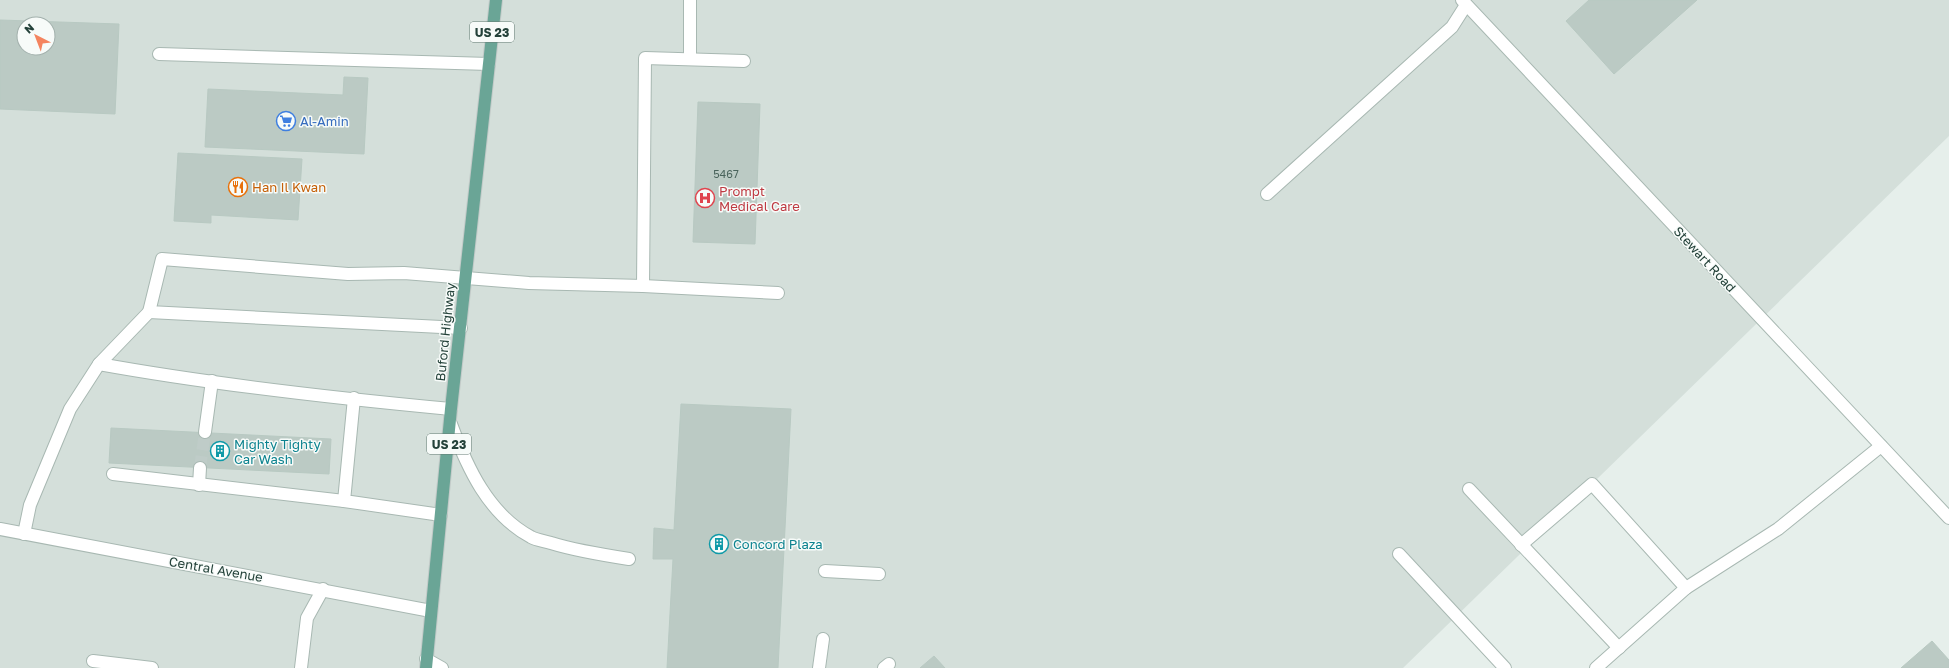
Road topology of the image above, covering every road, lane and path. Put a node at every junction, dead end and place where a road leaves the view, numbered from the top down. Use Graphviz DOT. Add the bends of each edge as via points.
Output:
graph roads {
  1 [pos="496,0"];
  2 [pos="690,0"];
  3 [pos="1464,2"];
  4 [pos="159,54"];
  5 [pos="690,60"];
  6 [pos="744,61"];
  7 [pos="489,64"];
  8 [pos="1267,194"];
  9 [pos="465,278"];
  10 [pos="643,286"];
  11 [pos="778,293"];
  12 [pos="149,312"];
  13 [pos="461,328"];
  14 [pos="99,364"];
  15 [pos="212,382"];
  16 [pos="354,398"];
  17 [pos="451,409"];
  18 [pos="451,424"];
  19 [pos="205,432"];
  20 [pos="1881,446"];
  21 [pos="200,468"];
  22 [pos="113,474"];
  23 [pos="199,485"];
  24 [pos="1469,489"];
  25 [pos="344,501"];
  26 [pos="441,515"];
  27 [pos="1949,518"];
  28 [pos="0,529"];
  29 [pos="24,534"];
  30 [pos="1521,545"];
  31 [pos="1399,554"];
  32 [pos="629,559"];
  33 [pos="825,571"];
  34 [pos="879,574"];
  35 [pos="1686,588"];
  36 [pos="323,589"];
  37 [pos="431,611"];
  38 [pos="823,639"];
  39 [pos="1619,648"];
  40 [pos="93,661"];
  41 [pos="426,664"];
  42 [pos="152,668"];
  43 [pos="301,668"];
  44 [pos="442,668"];
  45 [pos="819,668"];
  46 [pos="1505,668"];
  47 [pos="1596,668"];
  1 -- 7 [label="main road, Buford Highway / US 23"];
  2 -- 5 [label="street"];
  3 -- 8 [label="street" via="1452,27"];
  3 -- 20 [label="street, Stewart Road"];
  4 -- 7 [label="street"];
  5 -- 6 [label="street"];
  5 -- 10 [label="street" via="645,58"];
  7 -- 9 [label="main road, Buford Highway / US 23"];
  9 -- 10 [label="street" via="529,283"];
  9 -- 12 [label="street" via="404,273 348,274 162,259"];
  9 -- 13 [label="main road, Buford Highway / US 23"];
  10 -- 11 [label="street"];
  12 -- 13 [label="street"];
  12 -- 14 [label="street"];
  13 -- 17 [label="main road, Buford Highway / US 23"];
  14 -- 15 [label="street"];
  14 -- 29 [label="street" via="70,409 30,505"];
  15 -- 16 [label="street"];
  15 -- 19 [label="street"];
  16 -- 17 [label="street"];
  16 -- 25 [label="street"];
  17 -- 18 [label="main road, Buford Highway / US 23"];
  18 -- 26 [label="main road, Buford Highway / US 23"];
  18 -- 32 [label="street" via="460,450 487,499 507,520 531,537 573,550"];
  20 -- 27 [label="street, Stewart Road"];
  20 -- 35 [label="street" via="1778,529"];
  21 -- 23 [label="street"];
  22 -- 23 [label="street"];
  23 -- 25 [label="street"];
  24 -- 30 [label="street"];
  25 -- 26 [label="street"];
  26 -- 37 [label="main road, Buford Highway / US 23"];
  28 -- 29 [label="street, Central Avenue"];
  29 -- 36 [label="street, Central Avenue"];
  30 -- 35 [label="street" via="1592,484"];
  30 -- 39 [label="street"];
  31 -- 46 [label="street"];
  33 -- 34 [label="street"];
  35 -- 39 [label="street"];
  36 -- 37 [label="street, Central Avenue"];
  36 -- 43 [label="street" via="307,618"];
  37 -- 41 [label="main road, Buford Highway / US 23"];
  38 -- 45 [label="street"];
  39 -- 47 [label="street"];
  40 -- 42 [label="street"];
  41 -- 44 [label="street"];
}
